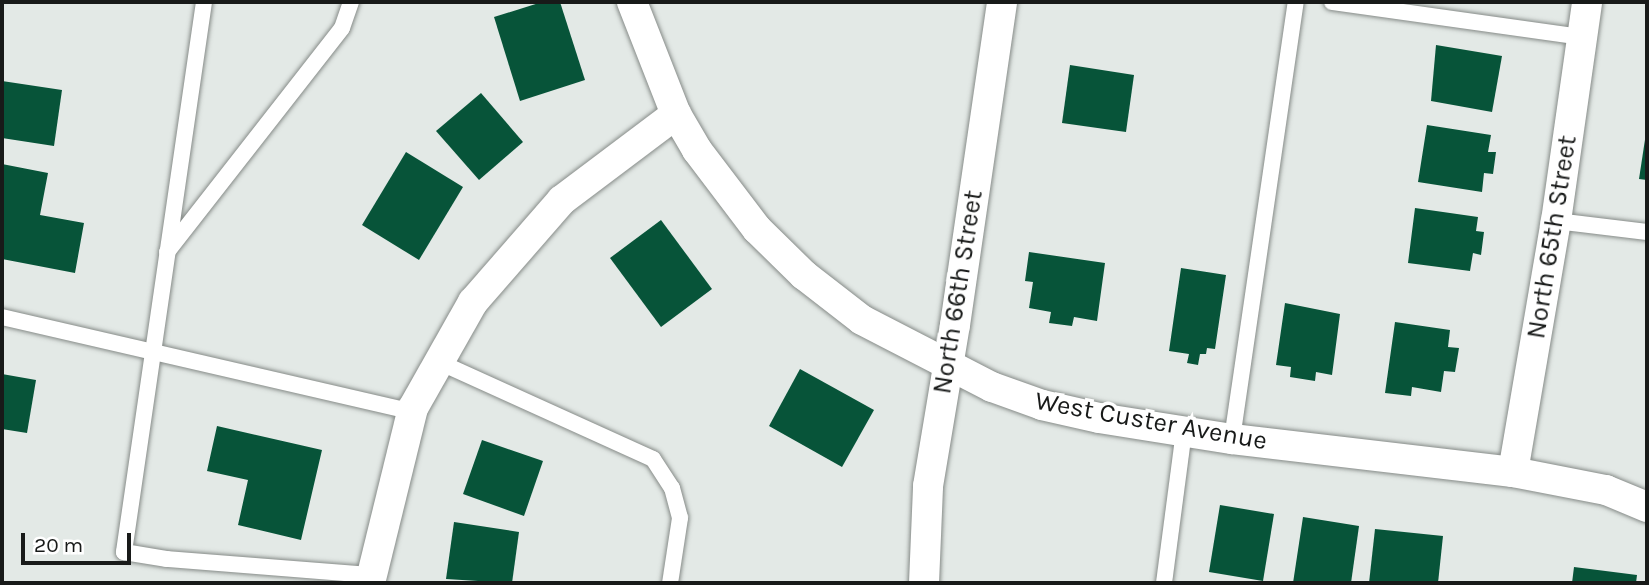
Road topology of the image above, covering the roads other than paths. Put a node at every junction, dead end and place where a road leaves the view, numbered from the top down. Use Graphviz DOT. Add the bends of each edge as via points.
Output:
graph roads {
  1 [pos="204,2"];
  2 [pos="351,2"];
  3 [pos="632,2"];
  4 [pos="1002,2"];
  5 [pos="1296,2"];
  6 [pos="1332,2"];
  7 [pos="1587,2"];
  8 [pos="1582,37"];
  9 [pos="676,114"];
  10 [pos="1556,221"];
  11 [pos="1647,232"];
  12 [pos="165,254"];
  13 [pos="2,317"];
  14 [pos="152,352"];
  15 [pos="439,362"];
  16 [pos="948,365"];
  17 [pos="412,412"];
  18 [pos="1184,432"];
  19 [pos="1232,439"];
  20 [pos="1513,472"];
  21 [pos="1647,507"];
  22 [pos="371,579"];
  23 [pos="670,583"];
  24 [pos="924,583"];
  25 [pos="1164,583"];
  1 -- 12 [label="lane"];
  2 -- 12 [label="lane" via="342,28"];
  3 -- 9 [label="street, West Custer Avenue"];
  4 -- 16 [label="street, North 66th Street"];
  5 -- 19 [label="lane"];
  6 -- 8 [label="lane"];
  7 -- 8 [label="street, North 65th Street"];
  8 -- 10 [label="street, North 65th Street"];
  9 -- 15 [label="street" via="562,200 473,302"];
  9 -- 16 [label="street, West Custer Avenue" via="697,150 757,229 804,275 862,320"];
  10 -- 11 [label="lane"];
  10 -- 20 [label="street, North 65th Street"];
  12 -- 14 [label="lane"];
  13 -- 14 [label="lane"];
  14 -- 17 [label="lane"];
  14 -- 22 [label="lane" via="124,552"];
  15 -- 17 [label="street"];
  15 -- 23 [label="lane" via="653,459 672,488 680,518"];
  16 -- 18 [label="street, West Custer Avenue" via="1042,405"];
  16 -- 24 [label="street, North 66th Street" via="928,486"];
  17 -- 22 [label="street"];
  18 -- 19 [label="street, West Custer Avenue"];
  18 -- 25 [label="lane"];
  19 -- 20 [label="street, West Custer Avenue"];
  20 -- 21 [label="street, West Custer Avenue" via="1606,490"];
}
